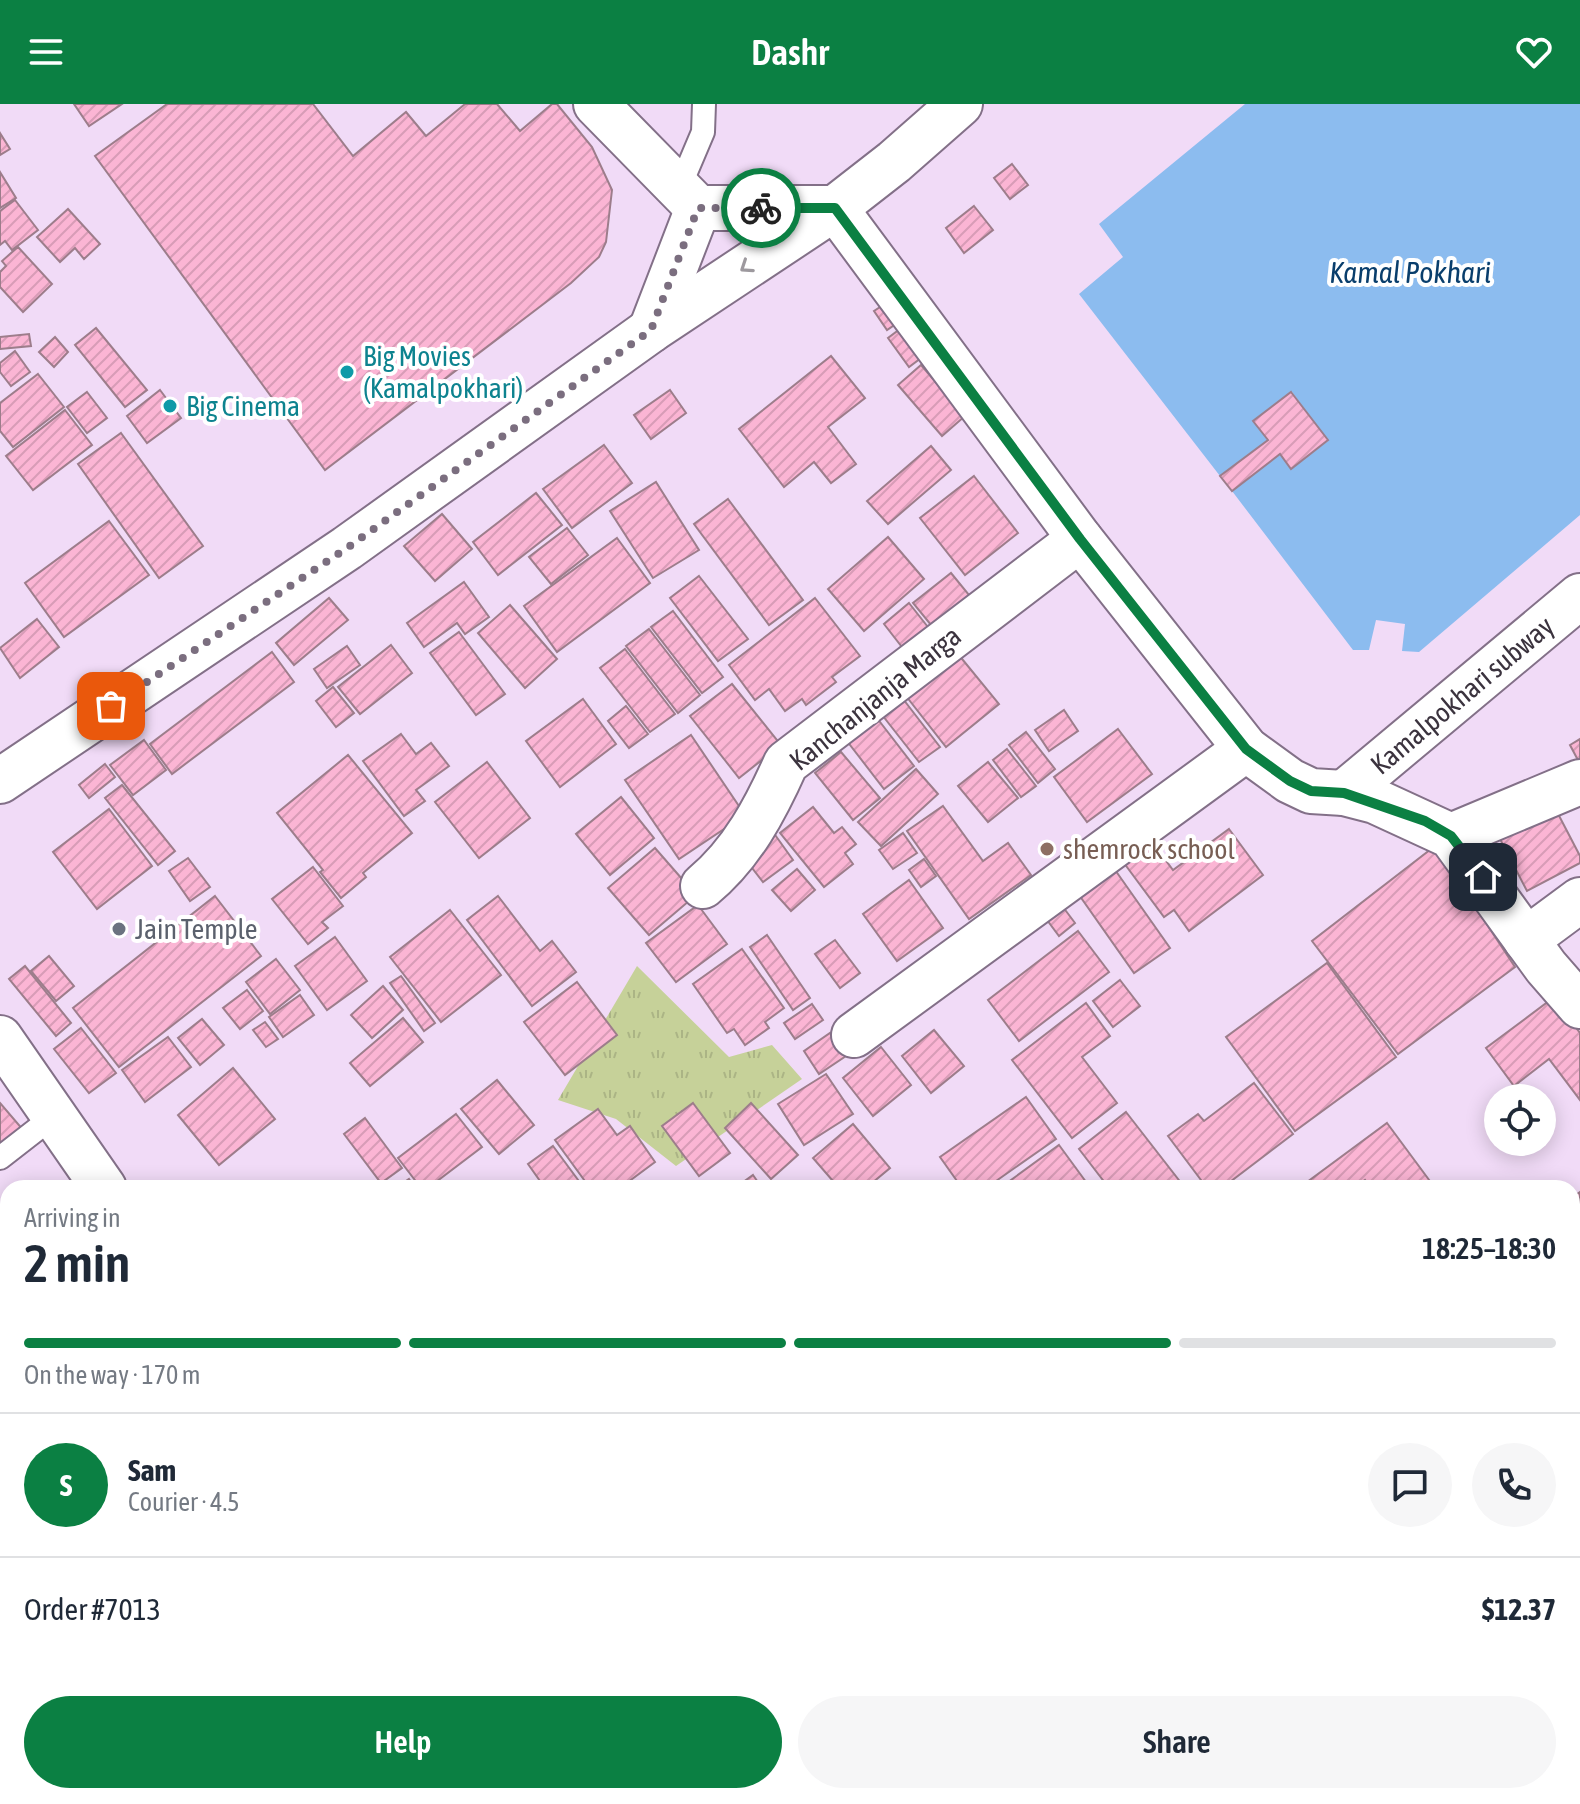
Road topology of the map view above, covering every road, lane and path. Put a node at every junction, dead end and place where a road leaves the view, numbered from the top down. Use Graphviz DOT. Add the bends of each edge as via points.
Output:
graph roads {
  1 [pos="596,104"];
  2 [pos="704,104"];
  3 [pos="960,104"];
  4 [pos="688,199"];
  5 [pos="835,208"];
  6 [pos="651,330"];
  7 [pos="1080,539"];
  8 [pos="1580,596"];
  9 [pos="1246,749"];
  10 [pos="0,781"];
  11 [pos="1580,782"];
  12 [pos="1344,793"];
  13 [pos="1451,836"];
  14 [pos="703,886"];
  15 [pos="1580,900"];
  16 [pos="1526,940"];
  17 [pos="1580,1006"];
  18 [pos="854,1035"];
  19 [pos="0,1038"];
  20 [pos="54,1116"];
  21 [pos="0,1158"];
  22 [pos="98,1180"];
  1 -- 4 [label="main road"];
  2 -- 4 [label="lane"];
  3 -- 5 [label="main road"];
  4 -- 5 [label="main road"];
  4 -- 6 [label="main road"];
  5 -- 6 [label="main road, one-way"];
  5 -- 7 [label="main road"];
  6 -- 10 [label="main road" via="347,548"];
  7 -- 9 [label="main road"];
  7 -- 14 [label="main road, Kanchanjanja Marga" via="786,763 763,815"];
  8 -- 12 [label="main road, Kamalpokhari subway"];
  9 -- 12 [label="main road" via="1311,791"];
  9 -- 18 [label="main road"];
  11 -- 13 [label="main road"];
  12 -- 13 [label="main road" via="1425,821"];
  13 -- 16 [label="main road"];
  15 -- 16 [label="main road"];
  16 -- 17 [label="main road"];
  19 -- 20 [label="main road"];
  20 -- 21 [label="lane"];
  20 -- 22 [label="main road"];
}
